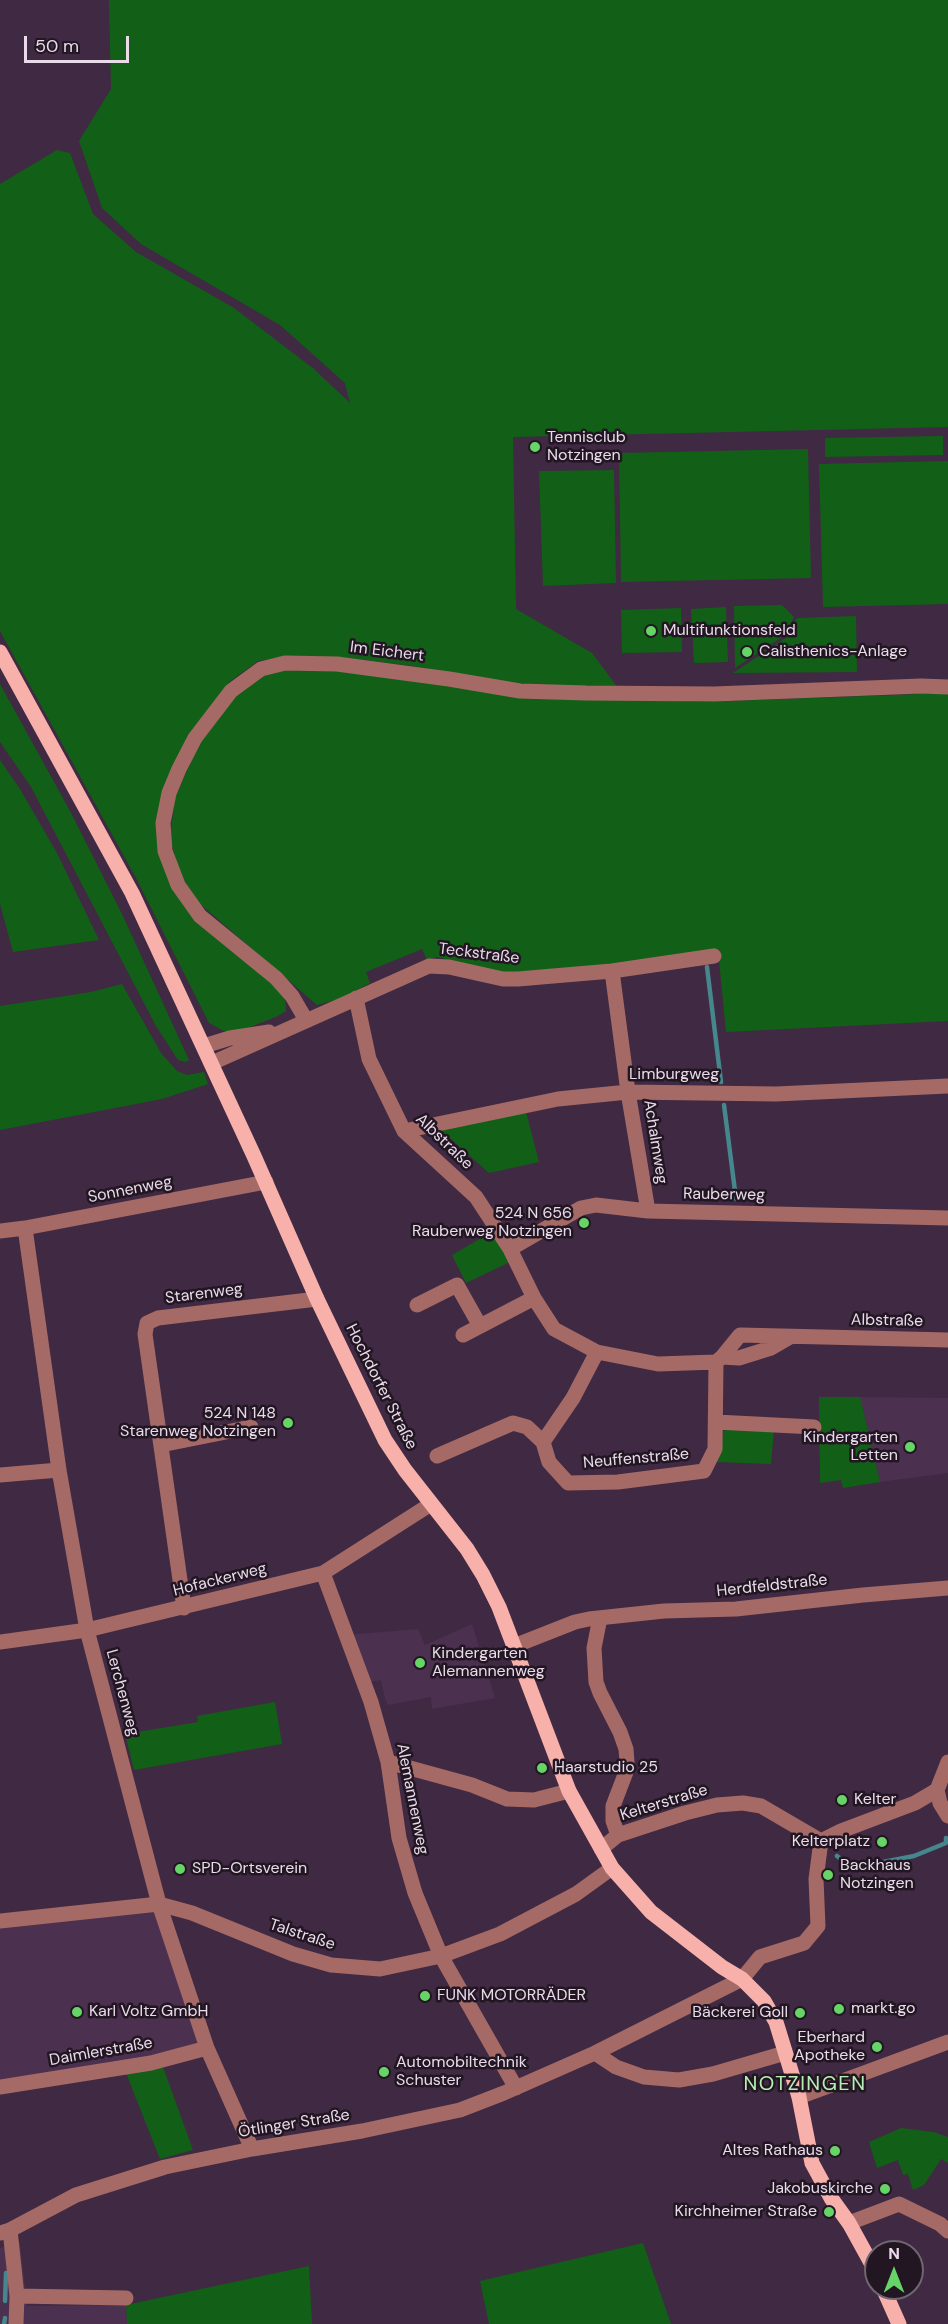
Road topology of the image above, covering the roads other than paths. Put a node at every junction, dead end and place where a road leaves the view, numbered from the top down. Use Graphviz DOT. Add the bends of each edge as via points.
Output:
graph roads {
  1 [pos="0,652"];
  2 [pos="948,687"];
  3 [pos="714,956"];
  4 [pos="612,971"];
  5 [pos="356,998"];
  6 [pos="306,1020"];
  7 [pos="287,1029"];
  8 [pos="204,1046"];
  9 [pos="212,1064"];
  10 [pos="948,1086"];
  11 [pos="628,1092"];
  12 [pos="404,1131"];
  13 [pos="266,1182"];
  14 [pos="648,1211"];
  15 [pos="948,1218"];
  16 [pos="25,1228"];
  17 [pos="0,1231"];
  18 [pos="510,1249"];
  19 [pos="534,1298"];
  20 [pos="317,1299"];
  21 [pos="417,1305"];
  22 [pos="480,1326"];
  23 [pos="463,1335"];
  24 [pos="790,1337"];
  25 [pos="948,1340"];
  26 [pos="597,1352"];
  27 [pos="719,1360"];
  28 [pos="716,1422"];
  29 [pos="250,1427"];
  30 [pos="814,1427"];
  31 [pos="543,1442"];
  32 [pos="161,1445"];
  33 [pos="437,1456"];
  34 [pos="59,1470"];
  35 [pos="0,1475"];
  36 [pos="430,1504"];
  37 [pos="323,1573"];
  38 [pos="948,1588"];
  39 [pos="184,1608"];
  40 [pos="600,1618"];
  41 [pos="87,1630"];
  42 [pos="0,1642"];
  43 [pos="514,1646"];
  44 [pos="388,1762"];
  45 [pos="948,1762"];
  46 [pos="937,1790"];
  47 [pos="569,1791"];
  48 [pos="948,1816"];
  49 [pos="618,1835"];
  50 [pos="821,1841"];
  51 [pos="601,1849"];
  52 [pos="612,1868"];
  53 [pos="159,1904"];
  54 [pos="0,1918"];
  55 [pos="441,1956"];
  56 [pos="742,1979"];
  57 [pos="948,2042"];
  58 [pos="207,2048"];
  59 [pos="595,2053"];
  60 [pos="785,2053"];
  61 [pos="0,2087"];
  62 [pos="516,2088"];
  63 [pos="799,2097"];
  64 [pos="252,2149"];
  65 [pos="849,2223"];
  66 [pos="5,2231"];
  67 [pos="948,2231"];
  68 [pos="864,2250"];
  69 [pos="16,2296"];
  70 [pos="126,2298"];
  71 [pos="888,2300"];
  72 [pos="16,2324"];
  73 [pos="899,2324"];
  1 -- 8 [label="main road, Hochdorfer Straße" via="132,893"];
  2 -- 6 [label="street, Im Eichert" via="714,694 586,693 520,691 337,664 285,663 261,669 231,691 195,738 169,793 163,823 165,851 178,885 200,916 276,978"];
  3 -- 4 [label="street, Teckstraße"];
  4 -- 5 [label="street, Teckstraße" via="503,979 429,966"];
  4 -- 11 [label="street, Achalmweg"];
  5 -- 6 [label="street, Teckstraße"];
  5 -- 12 [label="street, Albstraße" via="369,1059"];
  6 -- 7 [label="street, Teckstraße"];
  7 -- 8 [label="street, Teckstraße"];
  7 -- 9 [label="street, Teckstraße"];
  8 -- 9 [label="main road, Hochdorfer Straße"];
  9 -- 13 [label="main road, Hochdorfer Straße"];
  10 -- 11 [label="street, Limburgweg" via="776,1094"];
  11 -- 12 [label="street, Limburgweg" via="558,1100"];
  11 -- 14 [label="street, Achalmweg"];
  12 -- 18 [label="street, Albstraße" via="476,1197"];
  13 -- 16 [label="street, Sonnenweg"];
  13 -- 20 [label="main road, Hochdorfer Straße"];
  14 -- 15 [label="street, Rauberweg"];
  14 -- 18 [label="street, Rauberweg" via="596,1205 581,1208"];
  16 -- 17 [label="street, Sonnenweg"];
  16 -- 34 [label="street, Lerchenweg"];
  18 -- 19 [label="street, Albstraße"];
  19 -- 22 [label="street"];
  19 -- 26 [label="street, Albstraße" via="554,1329"];
  20 -- 32 [label="street, Starenweg" via="158,1318 147,1323 145,1334"];
  20 -- 36 [label="main road, Hochdorfer Straße" via="385,1440"];
  21 -- 22 [label="street" via="457,1285"];
  22 -- 23 [label="street"];
  24 -- 25 [label="street, Albstraße"];
  24 -- 27 [label="street, Albstraße" via="771,1348"];
  24 -- 27 [label="street, Albstraße" via="740,1335"];
  26 -- 27 [label="street, Albstraße" via="658,1364"];
  26 -- 31 [label="street" via="573,1398"];
  27 -- 28 [label="street, Neuffenstraße"];
  28 -- 30 [label="street"];
  28 -- 31 [label="street, Neuffenstraße" via="715,1449 704,1471 618,1482 568,1483 549,1462"];
  29 -- 32 [label="street"];
  31 -- 33 [label="street, Neuffenstraße" via="527,1427 513,1423"];
  32 -- 39 [label="street, Starenweg"];
  34 -- 35 [label="street"];
  34 -- 41 [label="street, Lerchenweg"];
  36 -- 37 [label="street, Hofackerweg"];
  36 -- 43 [label="main road, Hochdorfer Straße" via="483,1575"];
  37 -- 39 [label="street, Hofackerweg"];
  37 -- 44 [label="street, Alemannenweg" via="371,1702"];
  38 -- 40 [label="street, Herdfeldstraße"];
  39 -- 41 [label="street, Hofackerweg"];
  40 -- 43 [label="street, Herdfeldstraße" via="575,1622"];
  40 -- 49 [label="street" via="594,1648 596,1682 626,1749 626,1772 613,1806"];
  41 -- 42 [label="street, Hofackerweg"];
  41 -- 53 [label="street, Lerchenweg"];
  43 -- 47 [label="main road, Hochdorfer Straße"];
  44 -- 47 [label="street" via="507,1798 534,1800"];
  44 -- 55 [label="street, Alemannenweg" via="399,1838 415,1893"];
  45 -- 46 [label="street"];
  46 -- 48 [label="street"];
  46 -- 50 [label="street" via="915,1803"];
  47 -- 51 [label="main road, Hochdorfer Straße"];
  49 -- 50 [label="street, Kelterstraße" via="685,1813 743,1803 761,1806"];
  49 -- 51 [label="street, Kelterstraße"];
  50 -- 56 [label="street" via="816,1879 818,1926 804,1943 760,1957"];
  51 -- 52 [label="main road, Hochdorfer Straße"];
  52 -- 55 [label="street, Talstraße" via="576,1894 500,1934"];
  52 -- 56 [label="main road, Hochdorfer Straße" via="651,1912"];
  53 -- 54 [label="street, Talstraße"];
  53 -- 55 [label="street, Talstraße" via="331,1965 380,1969"];
  53 -- 58 [label="street, Lerchenweg"];
  55 -- 62 [label="street, Alemannenweg"];
  56 -- 59 [label="street, Ötlinger Straße"];
  56 -- 60 [label="main road" via="764,2001 776,2022"];
  57 -- 63 [label="street"];
  58 -- 61 [label="street, Daimlerstraße" via="151,2063"];
  58 -- 64 [label="street, Lerchenweg"];
  59 -- 60 [label="street" via="616,2067 644,2077 679,2080"];
  59 -- 62 [label="street, Ötlinger Straße"];
  60 -- 63 [label="main road"];
  62 -- 64 [label="street, Ötlinger Straße" via="460,2110 411,2122"];
  63 -- 65 [label="main road" via="812,2163"];
  64 -- 66 [label="street, Ötlinger Straße" via="120,2180 76,2195"];
  65 -- 67 [label="street" via="899,2204"];
  65 -- 68 [label="main road"];
  66 -- 69 [label="street"];
  69 -- 70 [label="street"];
  69 -- 72 [label="street"];
  71 -- 73 [label="main road"];
}
